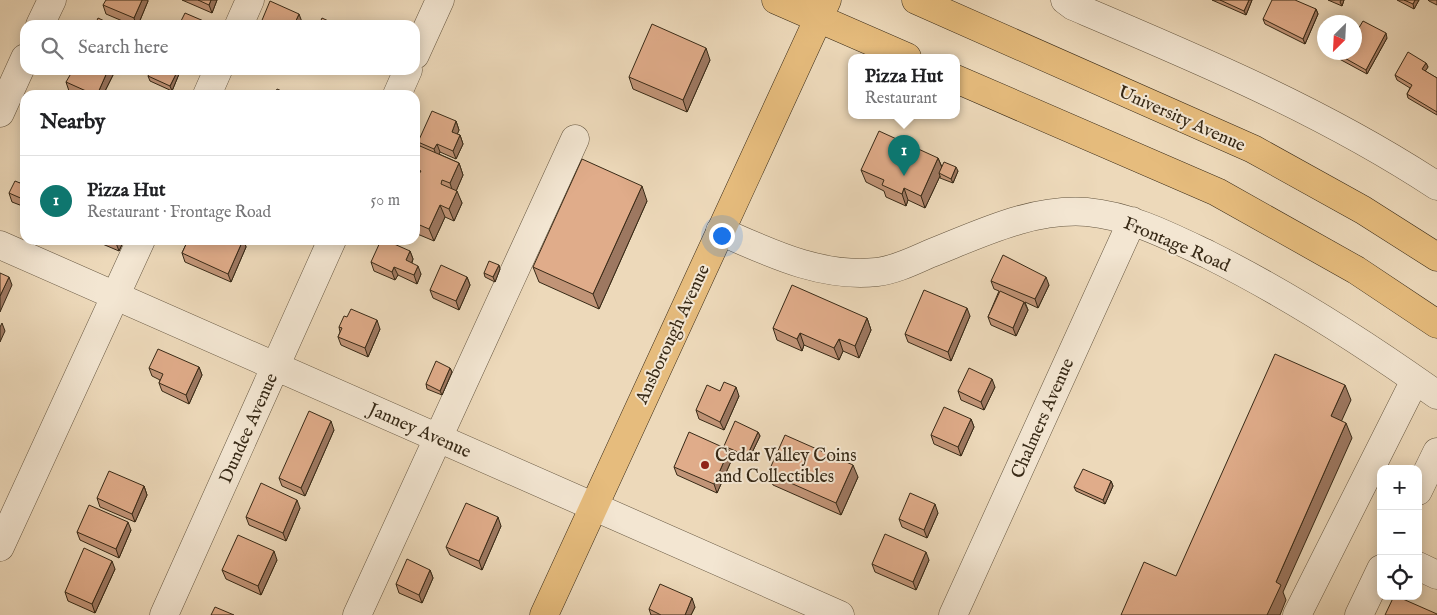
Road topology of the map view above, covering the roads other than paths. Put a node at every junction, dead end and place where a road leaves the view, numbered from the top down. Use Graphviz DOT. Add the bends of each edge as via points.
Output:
graph roads {
  1 [pos="52,0"];
  2 [pos="250,0"];
  3 [pos="440,0"];
  4 [pos="776,0"];
  5 [pos="916,0"];
  6 [pos="1065,0"];
  7 [pos="823,9"];
  8 [pos="42,20"];
  9 [pos="241,20"];
  10 [pos="420,44"];
  11 [pos="902,54"];
  12 [pos="20,69"];
  13 [pos="216,75"];
  14 [pos="406,75"];
  15 [pos="960,81"];
  16 [pos="209,90"];
  17 [pos="399,90"];
  18 [pos="0,113"];
  19 [pos="575,138"];
  20 [pos="1437,186"];
  21 [pos="1132,221"];
  22 [pos="720,231"];
  23 [pos="0,245"];
  24 [pos="139,245"];
  25 [pos="330,245"];
  26 [pos="1437,257"];
  27 [pos="115,296"];
  28 [pos="1437,324"];
  29 [pos="275,366"];
  30 [pos="1426,387"];
  31 [pos="438,438"];
  32 [pos="1437,452"];
  33 [pos="1422,483"];
  34 [pos="594,506"];
  35 [pos="0,547"];
  36 [pos="1422,568"];
  37 [pos="1437,575"];
  38 [pos="1377,577"];
  39 [pos="164,615"];
  40 [pos="357,615"];
  41 [pos="544,615"];
  42 [pos="840,615"];
  43 [pos="953,615"];
  44 [pos="1297,615"];
  45 [pos="1359,615"];
  1 -- 8 [label="street"];
  2 -- 9 [label="street"];
  3 -- 10 [label="street"];
  4 -- 7 [label="main road"];
  5 -- 26 [label="main road, University Avenue" via="1253,149 1363,210"];
  6 -- 20 [label="street" via="1304,108"];
  7 -- 11 [label="main road"];
  7 -- 22 [label="main road, Ansborough Avenue"];
  12 -- 18 [label="street"];
  13 -- 16 [label="street"];
  14 -- 17 [label="street"];
  15 -- 28 [label="main road" via="1217,192 1356,270"];
  19 -- 31 [label="street"];
  21 -- 22 [label="street, Frontage Road" via="1088,212 1025,218 879,272 849,273 797,262"];
  21 -- 30 [label="street, Frontage Road" via="1240,270 1304,306"];
  21 -- 43 [label="street, Chalmers Avenue"];
  22 -- 34 [label="main road, Ansborough Avenue"];
  23 -- 27 [label="street, Janney Avenue"];
  24 -- 27 [label="street"];
  25 -- 29 [label="street, Dundee Avenue"];
  27 -- 29 [label="street, Janney Avenue"];
  27 -- 35 [label="street"];
  29 -- 31 [label="street, Janney Avenue"];
  29 -- 39 [label="street, Dundee Avenue"];
  30 -- 44 [label="street"];
  31 -- 34 [label="street, Janney Avenue"];
  31 -- 40 [label="street"];
  32 -- 33 [label="street"];
  34 -- 41 [label="main road, Ansborough Avenue"];
  34 -- 42 [label="street, Janney Avenue"];
  36 -- 37 [label="street"];
  38 -- 45 [label="street"];
}
